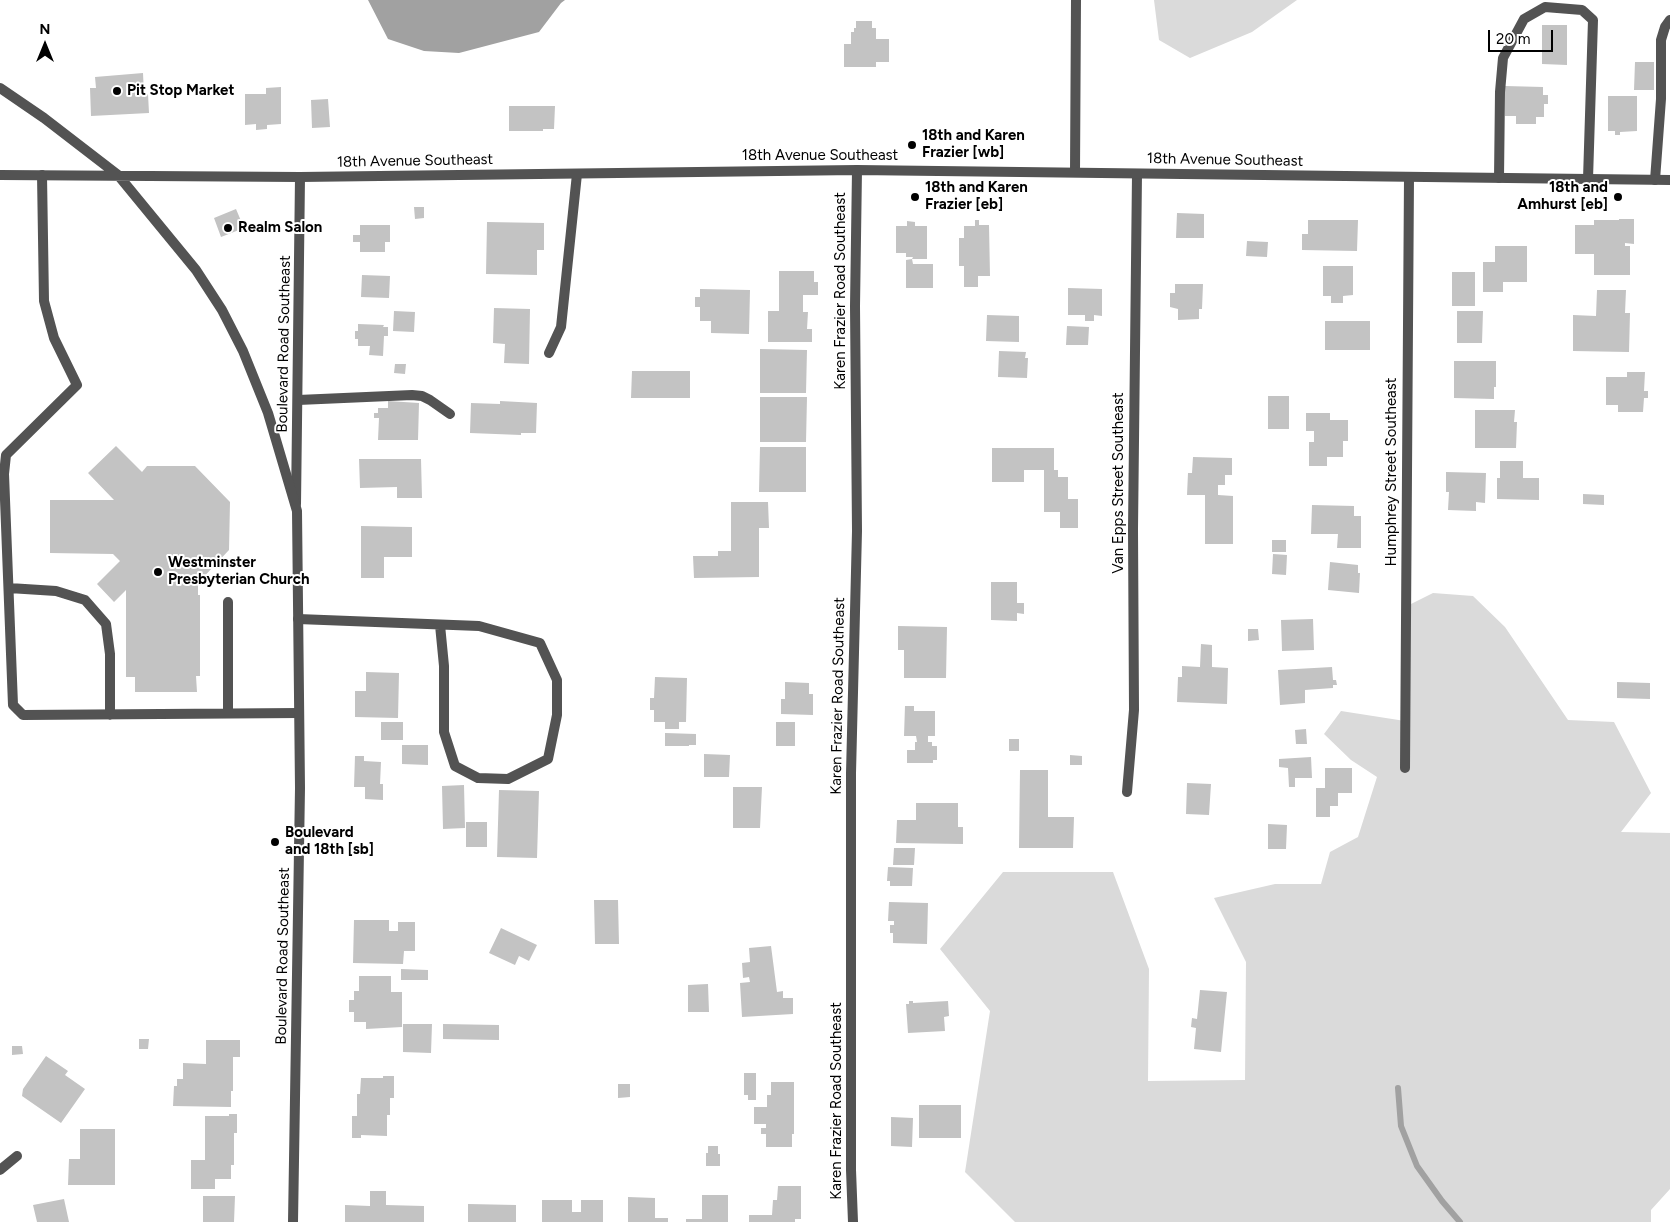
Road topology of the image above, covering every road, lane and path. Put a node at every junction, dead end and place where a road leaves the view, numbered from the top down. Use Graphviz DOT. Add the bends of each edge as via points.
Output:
graph roads {
  1 [pos="1076,0"];
  2 [pos="1670,20"];
  3 [pos="0,88"];
  4 [pos="857,170"];
  5 [pos="1076,172"];
  6 [pos="577,174"];
  7 [pos="1137,174"];
  8 [pos="0,175"];
  9 [pos="42,175"];
  10 [pos="118,176"];
  11 [pos="1408,176"];
  12 [pos="300,177"];
  13 [pos="1499,178"];
  14 [pos="1588,179"];
  15 [pos="1655,180"];
  16 [pos="1670,180"];
  17 [pos="549,353"];
  18 [pos="298,400"];
  19 [pos="450,414"];
  20 [pos="296,511"];
  21 [pos="9,588"];
  22 [pos="228,602"];
  23 [pos="298,619"];
  24 [pos="440,624"];
  25 [pos="228,713"];
  26 [pos="300,713"];
  27 [pos="110,715"];
  28 [pos="1405,768"];
  29 [pos="1127,792"];
  30 [pos="17,1156"];
  31 [pos="0,1170"];
  32 [pos="293,1222"];
  33 [pos="853,1222"];
  1 -- 5 [label="street"];
  2 -- 15 [label="street" via="1661,40 1661,99"];
  3 -- 10 [label="street, Boulevard Road Southeast"];
  4 -- 5 [label="street, 18th Avenue Southeast"];
  4 -- 6 [label="street, 18th Avenue Southeast"];
  4 -- 33 [label="street, Karen Frazier Road Southeast" via="857,531 851,773"];
  5 -- 7 [label="street, 18th Avenue Southeast"];
  6 -- 12 [label="street, 18th Avenue Southeast"];
  6 -- 17 [label="street" via="561,328"];
  7 -- 11 [label="street, 18th Avenue Southeast"];
  7 -- 29 [label="street, Van Epps Street Southeast" via="1134,710"];
  8 -- 9 [label="street, 18th Avenue Southeast"];
  9 -- 10 [label="street, 18th Avenue Southeast"];
  9 -- 21 [label="street" via="44,301 54,338 77,385 6,455"];
  10 -- 12 [label="street, 18th Avenue Southeast"];
  10 -- 20 [label="street, Boulevard Road Southeast" via="196,270 222,310 268,413"];
  11 -- 13 [label="street, 18th Avenue Southeast"];
  11 -- 28 [label="street, Humphrey Street Southeast"];
  12 -- 18 [label="street, Boulevard Road Southeast"];
  13 -- 14 [label="street, 18th Avenue Southeast"];
  13 -- 14 [label="street" via="1503,58 1524,19 1545,7 1582,10 1592,20"];
  14 -- 15 [label="street, 18th Avenue Southeast"];
  15 -- 16 [label="street, 18th Avenue Southeast"];
  18 -- 19 [label="street" via="412,395 422,396"];
  18 -- 20 [label="street, Boulevard Road Southeast"];
  20 -- 23 [label="street, Boulevard Road Southeast"];
  21 -- 27 [label="street" via="56,591 85,600 106,624 110,654"];
  21 -- 27 [label="street" via="13,705 23,716"];
  22 -- 25 [label="street"];
  23 -- 24 [label="street"];
  23 -- 26 [label="street, Boulevard Road Southeast"];
  24 -- 24 [label="street" via="479,626 540,642 557,680 557,715 548,759 508,779 478,778 455,766 444,732"];
  25 -- 26 [label="street"];
  25 -- 27 [label="street"];
  26 -- 32 [label="street, Boulevard Road Southeast"];
  30 -- 31 [label="street"];
}
